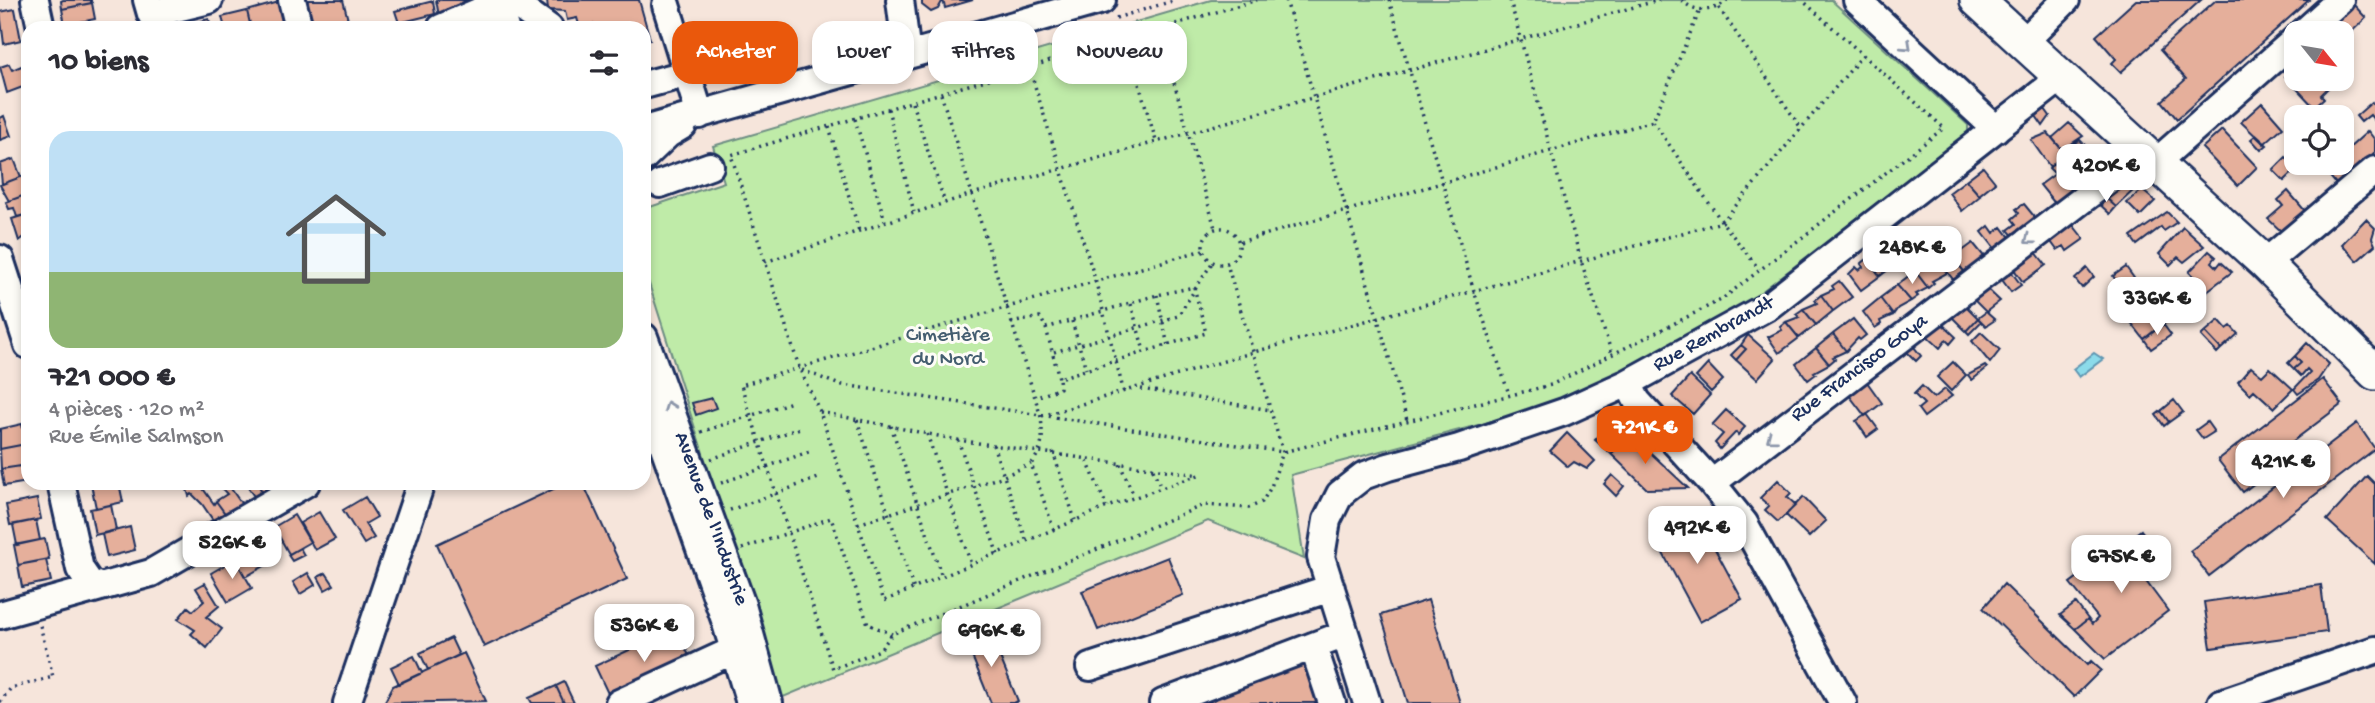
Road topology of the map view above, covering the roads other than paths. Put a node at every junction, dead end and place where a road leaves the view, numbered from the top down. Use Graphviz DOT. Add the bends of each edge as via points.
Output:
graph roads {
  1 [pos="35,0"];
  2 [pos="209,0"];
  3 [pos="292,0"];
  4 [pos="900,0"];
  5 [pos="1102,0"];
  6 [pos="1857,0"];
  7 [pos="2066,0"];
  8 [pos="2340,0"];
  9 [pos="504,5"];
  10 [pos="666,5"];
  11 [pos="1990,5"];
  12 [pos="149,7"];
  13 [pos="39,21"];
  14 [pos="297,21"];
  15 [pos="459,21"];
  16 [pos="514,21"];
  17 [pos="535,21"];
  18 [pos="903,21"];
  19 [pos="2316,21"];
  20 [pos="672,27"];
  21 [pos="2024,42"];
  22 [pos="2284,49"];
  23 [pos="914,53"];
  24 [pos="672,77"];
  25 [pos="2062,77"];
  26 [pos="651,83"];
  27 [pos="812,83"];
  28 [pos="689,84"];
  29 [pos="700,115"];
  30 [pos="1996,129"];
  31 [pos="656,132"];
  32 [pos="2148,159"];
  33 [pos="2375,170"];
  34 [pos="660,184"];
  35 [pos="2266,263"];
  36 [pos="9,270"];
  37 [pos="21,317"];
  38 [pos="2340,336"];
  39 [pos="651,356"];
  40 [pos="2375,360"];
  41 [pos="2375,373"];
  42 [pos="1628,383"];
  43 [pos="651,404"];
  44 [pos="1712,482"];
  45 [pos="63,490"];
  46 [pos="294,490"];
  47 [pos="419,490"];
  48 [pos="719,544"];
  49 [pos="101,587"];
  50 [pos="1331,588"];
  51 [pos="0,615"];
  52 [pos="1345,634"];
  53 [pos="743,645"];
  54 [pos="1313,646"];
  55 [pos="2375,650"];
  56 [pos="1090,667"];
  57 [pos="347,703"];
  58 [pos="619,703"];
  59 [pos="750,703"];
  60 [pos="769,703"];
  61 [pos="1163,703"];
  62 [pos="1332,703"];
  63 [pos="1367,703"];
  64 [pos="1843,703"];
  65 [pos="2221,703"];
  1 -- 13 [label="street"];
  2 -- 12 [label="street"];
  3 -- 14 [label="street"];
  4 -- 18 [label="street"];
  5 -- 23 [label="street"];
  6 -- 30 [label="street, one-way"];
  7 -- 21 [label="street"];
  8 -- 19 [label="street"];
  9 -- 15 [label="street"];
  9 -- 16 [label="street"];
  9 -- 17 [label="street"];
  10 -- 20 [label="street"];
  11 -- 21 [label="main road"];
  21 -- 25 [label="main road"];
  22 -- 32 [label="street, Rue Francisco Goya"];
  24 -- 26 [label="street"];
  25 -- 30 [label="street, Rue Rembrandt"];
  25 -- 32 [label="main road"];
  27 -- 29 [label="street"];
  28 -- 29 [label="street"];
  29 -- 31 [label="street"];
  30 -- 42 [label="street, Rue Rembrandt" via="1770,305"];
  31 -- 34 [label="street" via="700,170"];
  32 -- 35 [label="main road"];
  32 -- 44 [label="street, Rue Francisco Goya, one-way"];
  33 -- 35 [label="street"];
  35 -- 38 [label="main road"];
  36 -- 37 [label="street"];
  38 -- 40 [label="main road"];
  38 -- 41 [label="main road"];
  48 -- 39 [label="street, Avenue de l'Industrie, one-way"];
  42 -- 44 [label="street" via="1637,401"];
  42 -- 50 [label="street, Rue Rembrandt" via="1564,412 1363,476 1340,495 1327,520 1321,557"];
  43 -- 48 [label="street, Avenue de l'Industrie"];
  44 -- 64 [label="street" via="1744,523"];
  45 -- 49 [label="street" via="80,569 89,582"];
  46 -- 49 [label="street" via="177,561"];
  47 -- 57 [label="street"];
  48 -- 53 [label="street, Avenue de l'Industrie"];
  49 -- 51 [label="street"];
  50 -- 52 [label="street"];
  50 -- 56 [label="street"];
  52 -- 54 [label="street"];
  52 -- 63 [label="street"];
  53 -- 58 [label="street"];
  53 -- 59 [label="street, Avenue de l'Industrie"];
  53 -- 60 [label="street, Avenue de l'Industrie"];
  54 -- 61 [label="street"];
  54 -- 62 [label="street"];
  55 -- 65 [label="street"];
}
